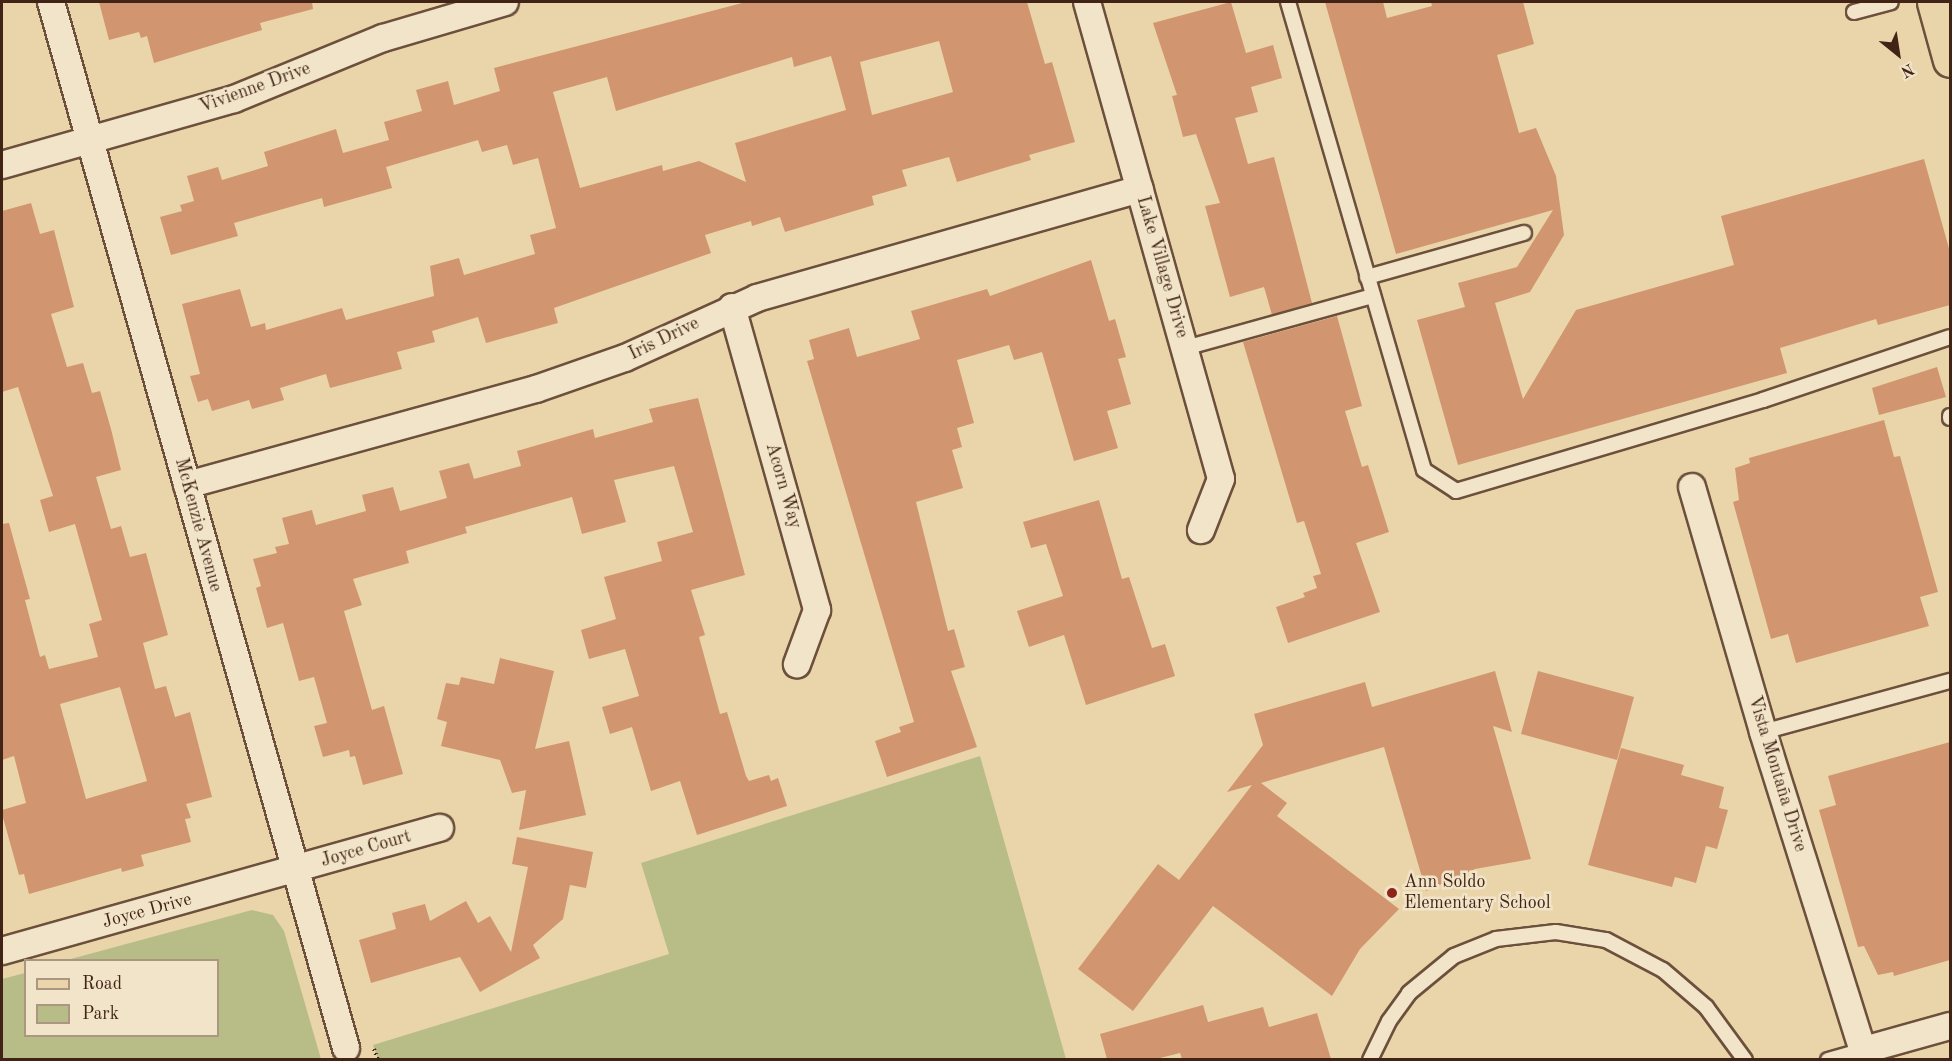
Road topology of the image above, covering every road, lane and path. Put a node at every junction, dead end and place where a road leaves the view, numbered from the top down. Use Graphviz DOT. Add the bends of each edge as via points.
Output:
graph roads {
  1 [pos="51,2"];
  2 [pos="506,2"];
  3 [pos="1087,2"];
  4 [pos="1287,2"];
  5 [pos="1892,2"];
  6 [pos="1934,2"];
  7 [pos="1854,12"];
  8 [pos="1950,60"];
  9 [pos="88,140"];
  10 [pos="2,165"];
  11 [pos="1140,189"];
  12 [pos="1524,233"];
  13 [pos="1367,277"];
  14 [pos="1372,296"];
  15 [pos="732,307"];
  16 [pos="1950,337"];
  17 [pos="1185,348"];
  18 [pos="187,485"];
  19 [pos="1692,487"];
  20 [pos="1201,530"];
  21 [pos="797,664"];
  22 [pos="1950,681"];
  23 [pos="1763,732"];
  24 [pos="440,828"];
  25 [pos="292,870"];
  26 [pos="2,951"];
  27 [pos="1950,1026"];
  28 [pos="346,1048"];
  29 [pos="1865,1055"];
  30 [pos="1370,1059"];
  31 [pos="1745,1059"];
  32 [pos="1828,1059"];
  1 -- 9 [label="street, McKenzie Avenue"];
  2 -- 9 [label="street, Vivienne Drive" via="383,38 234,99"];
  3 -- 11 [label="street, Lake Village Drive"];
  4 -- 13 [label="lane"];
  5 -- 7 [label="lane"];
  6 -- 8 [label="main road"];
  9 -- 10 [label="street, Vivienne Drive"];
  9 -- 18 [label="street, McKenzie Avenue"];
  11 -- 15 [label="street, Iris Drive"];
  11 -- 17 [label="street, Lake Village Drive"];
  12 -- 13 [label="lane"];
  13 -- 14 [label="lane"];
  14 -- 16 [label="lane" via="1424,470 1456,491 1763,400"];
  14 -- 17 [label="lane"];
  15 -- 18 [label="street, Iris Drive" via="625,358 536,389"];
  15 -- 21 [label="street, Acorn Way" via="817,610"];
  17 -- 20 [label="street, Lake Village Drive" via="1221,479"];
  18 -- 25 [label="street, McKenzie Avenue"];
  19 -- 23 [label="street, Vista Montaña Drive"];
  22 -- 23 [label="lane"];
  23 -- 29 [label="street, Vista Montaña Drive"];
  24 -- 25 [label="street, Joyce Court"];
  25 -- 26 [label="street, Joyce Drive"];
  25 -- 28 [label="street, McKenzie Avenue"];
  27 -- 29 [label="street"];
  29 -- 32 [label="lane"];
  30 -- 31 [label="lane" via="1409,993 1454,956 1496,939 1556,932 1606,940 1663,969 1706,1007"];
}
